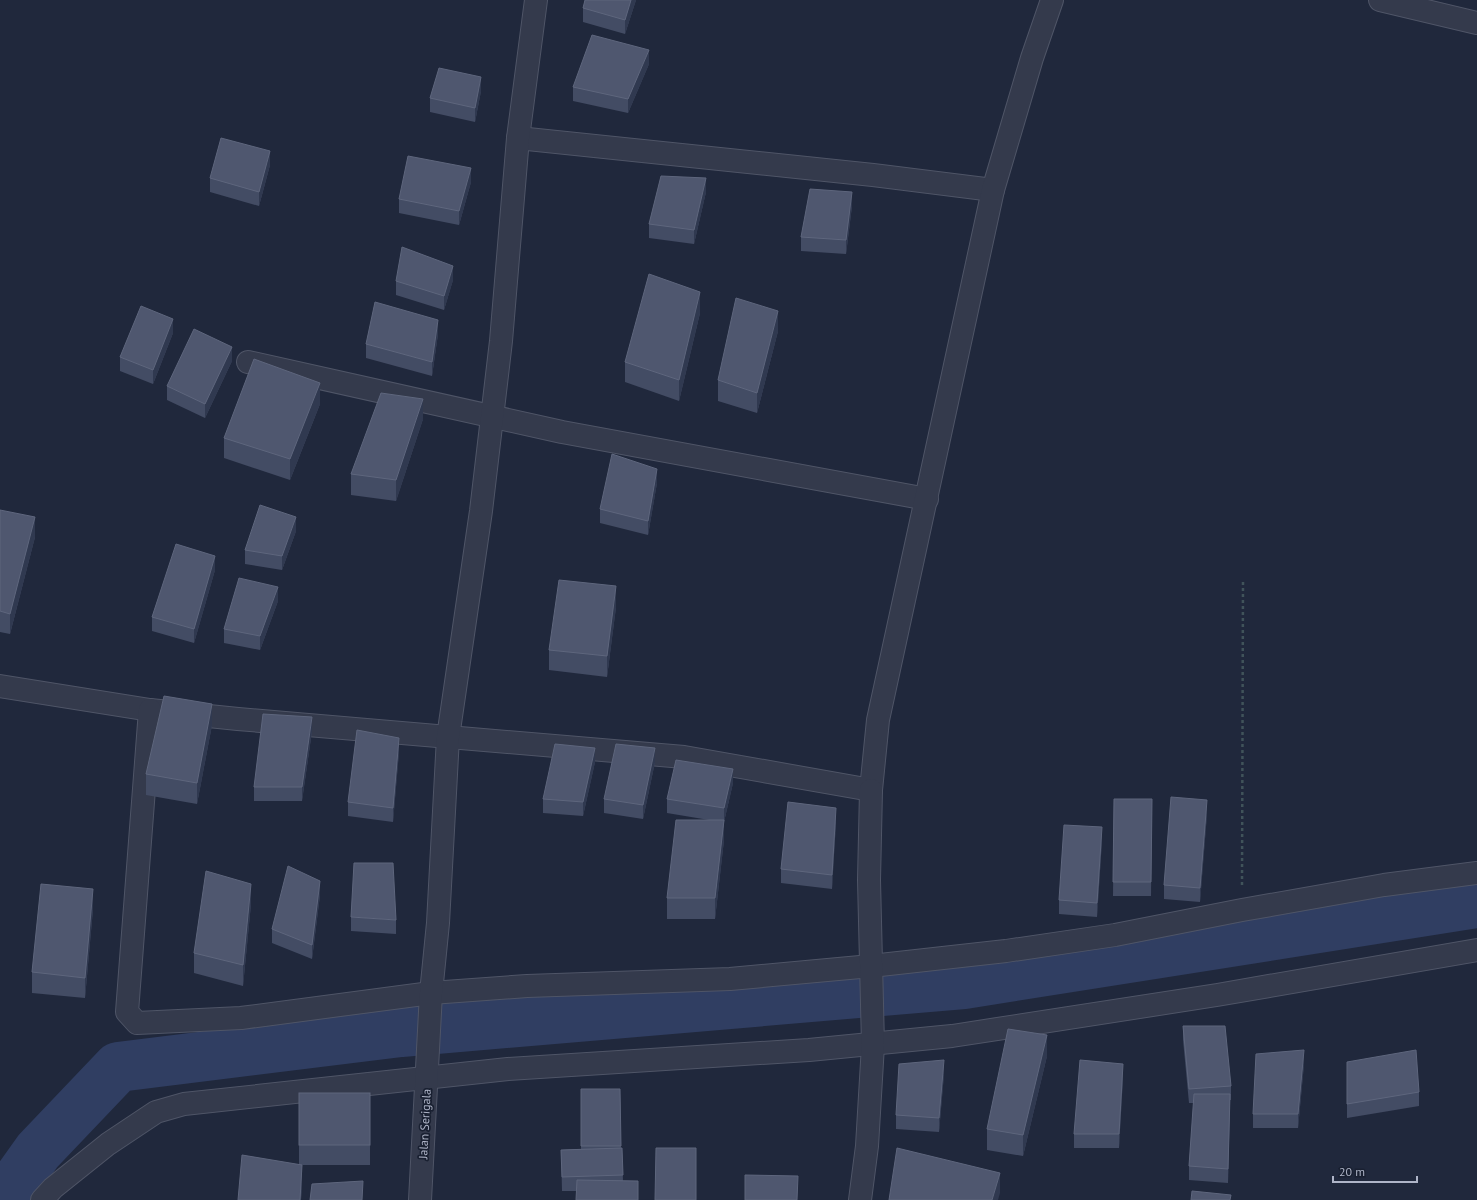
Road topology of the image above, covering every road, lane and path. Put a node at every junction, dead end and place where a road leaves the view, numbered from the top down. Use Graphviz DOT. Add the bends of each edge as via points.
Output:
graph roads {
  1 [pos="536,0"];
  2 [pos="1052,0"];
  3 [pos="1380,0"];
  4 [pos="1477,23"];
  5 [pos="518,138"];
  6 [pos="993,190"];
  7 [pos="248,362"];
  8 [pos="491,417"];
  9 [pos="927,499"];
  10 [pos="1242,582"];
  11 [pos="0,686"];
  12 [pos="150,710"];
  13 [pos="448,737"];
  14 [pos="871,790"];
  15 [pos="1477,873"];
  16 [pos="1242,910"];
  17 [pos="1477,950"];
  18 [pos="871,972"];
  19 [pos="431,997"];
  20 [pos="873,1035"];
  21 [pos="428,1079"];
  22 [pos="42,1200"];
  23 [pos="420,1200"];
  24 [pos="860,1200"];
  1 -- 5 [label="street, Jalan Serigala"];
  2 -- 6 [label="street"];
  3 -- 4 [label="street"];
  5 -- 6 [label="street" via="858,173"];
  5 -- 8 [label="street, Jalan Serigala" via="501,341"];
  6 -- 9 [label="street"];
  7 -- 8 [label="street"];
  8 -- 9 [label="street"];
  8 -- 13 [label="street, Jalan Serigala" via="480,519"];
  9 -- 14 [label="street" via="878,720"];
  10 -- 16 [label="path"];
  11 -- 12 [label="street"];
  12 -- 13 [label="street"];
  12 -- 19 [label="street" via="127,1012 136,1023 241,1018"];
  13 -- 14 [label="street" via="684,757"];
  13 -- 19 [label="street, Jalan Serigala" via="438,923"];
  14 -- 18 [label="street"];
  15 -- 16 [label="street" via="1384,885"];
  16 -- 18 [label="street" via="1115,935"];
  17 -- 20 [label="street" via="1194,999 952,1036"];
  18 -- 19 [label="street" via="527,986"];
  18 -- 20 [label="street"];
  19 -- 21 [label="street, Jalan Serigala"];
  20 -- 21 [label="street" via="724,1056 508,1069"];
  20 -- 24 [label="street" via="867,1146"];
  21 -- 22 [label="street" via="184,1104 156,1112 108,1144 53,1188"];
  21 -- 23 [label="street, Jalan Serigala"];
}
